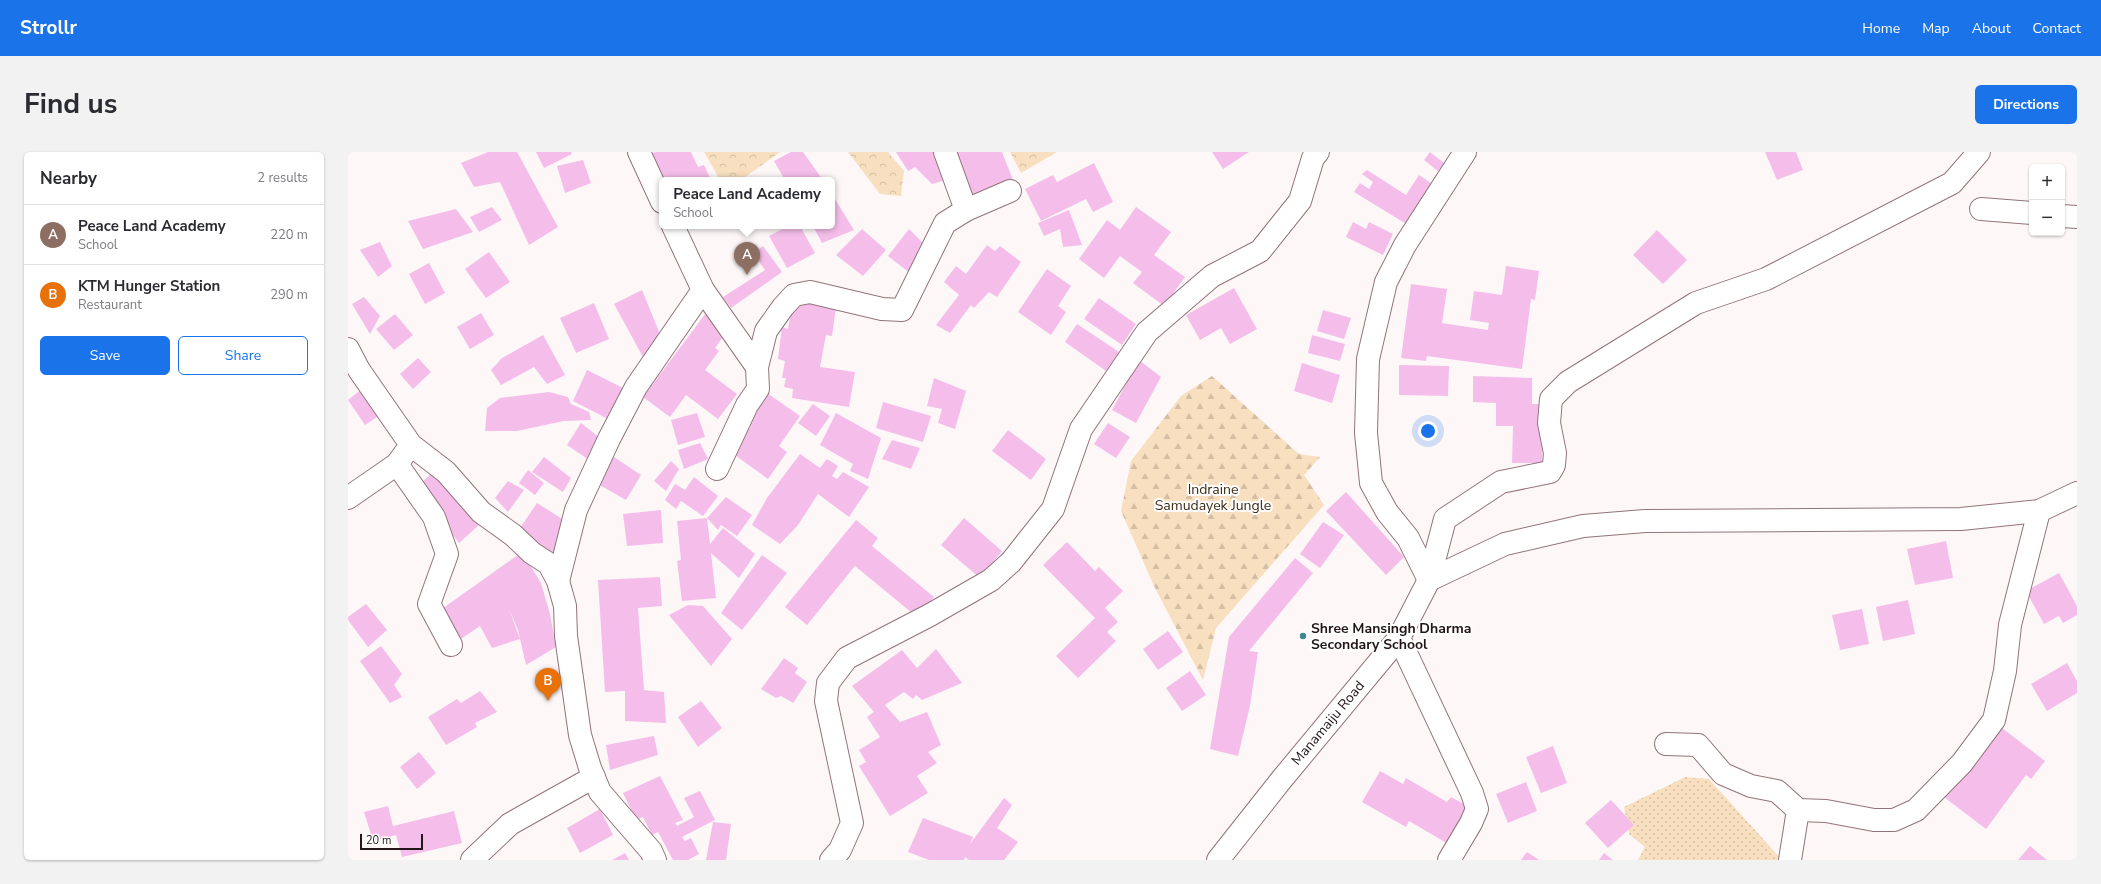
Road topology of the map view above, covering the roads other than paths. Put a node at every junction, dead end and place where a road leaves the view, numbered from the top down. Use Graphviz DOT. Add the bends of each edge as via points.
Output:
graph roads {
  1 [pos="639,152"];
  2 [pos="945,152"];
  3 [pos="1318,152"];
  4 [pos="1465,152"];
  5 [pos="1979,152"];
  6 [pos="1010,191"];
  7 [pos="659,195"];
  8 [pos="1981,209"];
  9 [pos="966,210"];
  10 [pos="2029,213"];
  11 [pos="2065,216"];
  12 [pos="2077,217"];
  13 [pos="674,229"];
  14 [pos="703,290"];
  15 [pos="348,349"];
  16 [pos="757,367"];
  17 [pos="411,445"];
  18 [pos="396,464"];
  19 [pos="717,469"];
  20 [pos="2077,493"];
  21 [pos="348,498"];
  22 [pos="2039,511"];
  23 [pos="1428,580"];
  24 [pos="558,581"];
  25 [pos="1399,638"];
  26 [pos="451,645"];
  27 [pos="1666,744"];
  28 [pos="594,777"];
  29 [pos="1798,810"];
  30 [pos="472,860"];
  31 [pos="655,860"];
  32 [pos="831,860"];
  33 [pos="1218,860"];
  34 [pos="1448,860"];
  35 [pos="1790,860"];
  1 -- 7 [label="street"];
  2 -- 9 [label="street"];
  3 -- 32 [label="street" via="1313,158 1300,201 1260,251 1212,276 1147,332 1081,429 1053,509 1011,562 991,580 847,658 828,683 826,701 852,823 840,850"];
  4 -- 23 [label="street" via="1405,245 1386,282 1368,359 1366,433 1371,483 1387,512 1408,538"];
  5 -- 23 [label="street, Manamaiju Road" via="1952,183 1766,279 1696,303 1568,382 1551,399 1549,423 1554,465 1550,472 1501,482 1445,519"];
  6 -- 9 [label="street"];
  8 -- 10 [label="street"];
  9 -- 16 [label="street" via="945,223 902,310 882,310 810,292 794,295 766,331"];
  11 -- 12 [label="street"];
  13 -- 14 [label="street"];
  14 -- 16 [label="street"];
  14 -- 24 [label="street" via="636,387 609,439 576,510"];
  15 -- 17 [label="street" via="359,370"];
  16 -- 19 [label="street" via="758,389 747,405"];
  17 -- 18 [label="street"];
  17 -- 24 [label="street" via="446,472 481,512 549,564"];
  18 -- 21 [label="street"];
  18 -- 26 [label="street" via="434,517 447,554 429,604"];
  20 -- 22 [label="street"];
  22 -- 23 [label="street" via="1961,519 1645,520 1583,526 1505,544"];
  22 -- 29 [label="street" via="2010,625 2005,671 1994,720 1962,763 1916,810 1894,820 1874,820 1826,811"];
  23 -- 25 [label="street, Manamaiju Road"];
  24 -- 28 [label="street" via="565,606 566,636 580,735"];
  25 -- 33 [label="street, Manamaiju Road"];
  25 -- 34 [label="street" via="1472,792 1477,809"];
  27 -- 29 [label="street" via="1698,745 1723,774 1751,786 1777,790"];
  28 -- 30 [label="street" via="510,824"];
  28 -- 31 [label="street" via="600,792 651,851"];
  29 -- 35 [label="street"];
}
